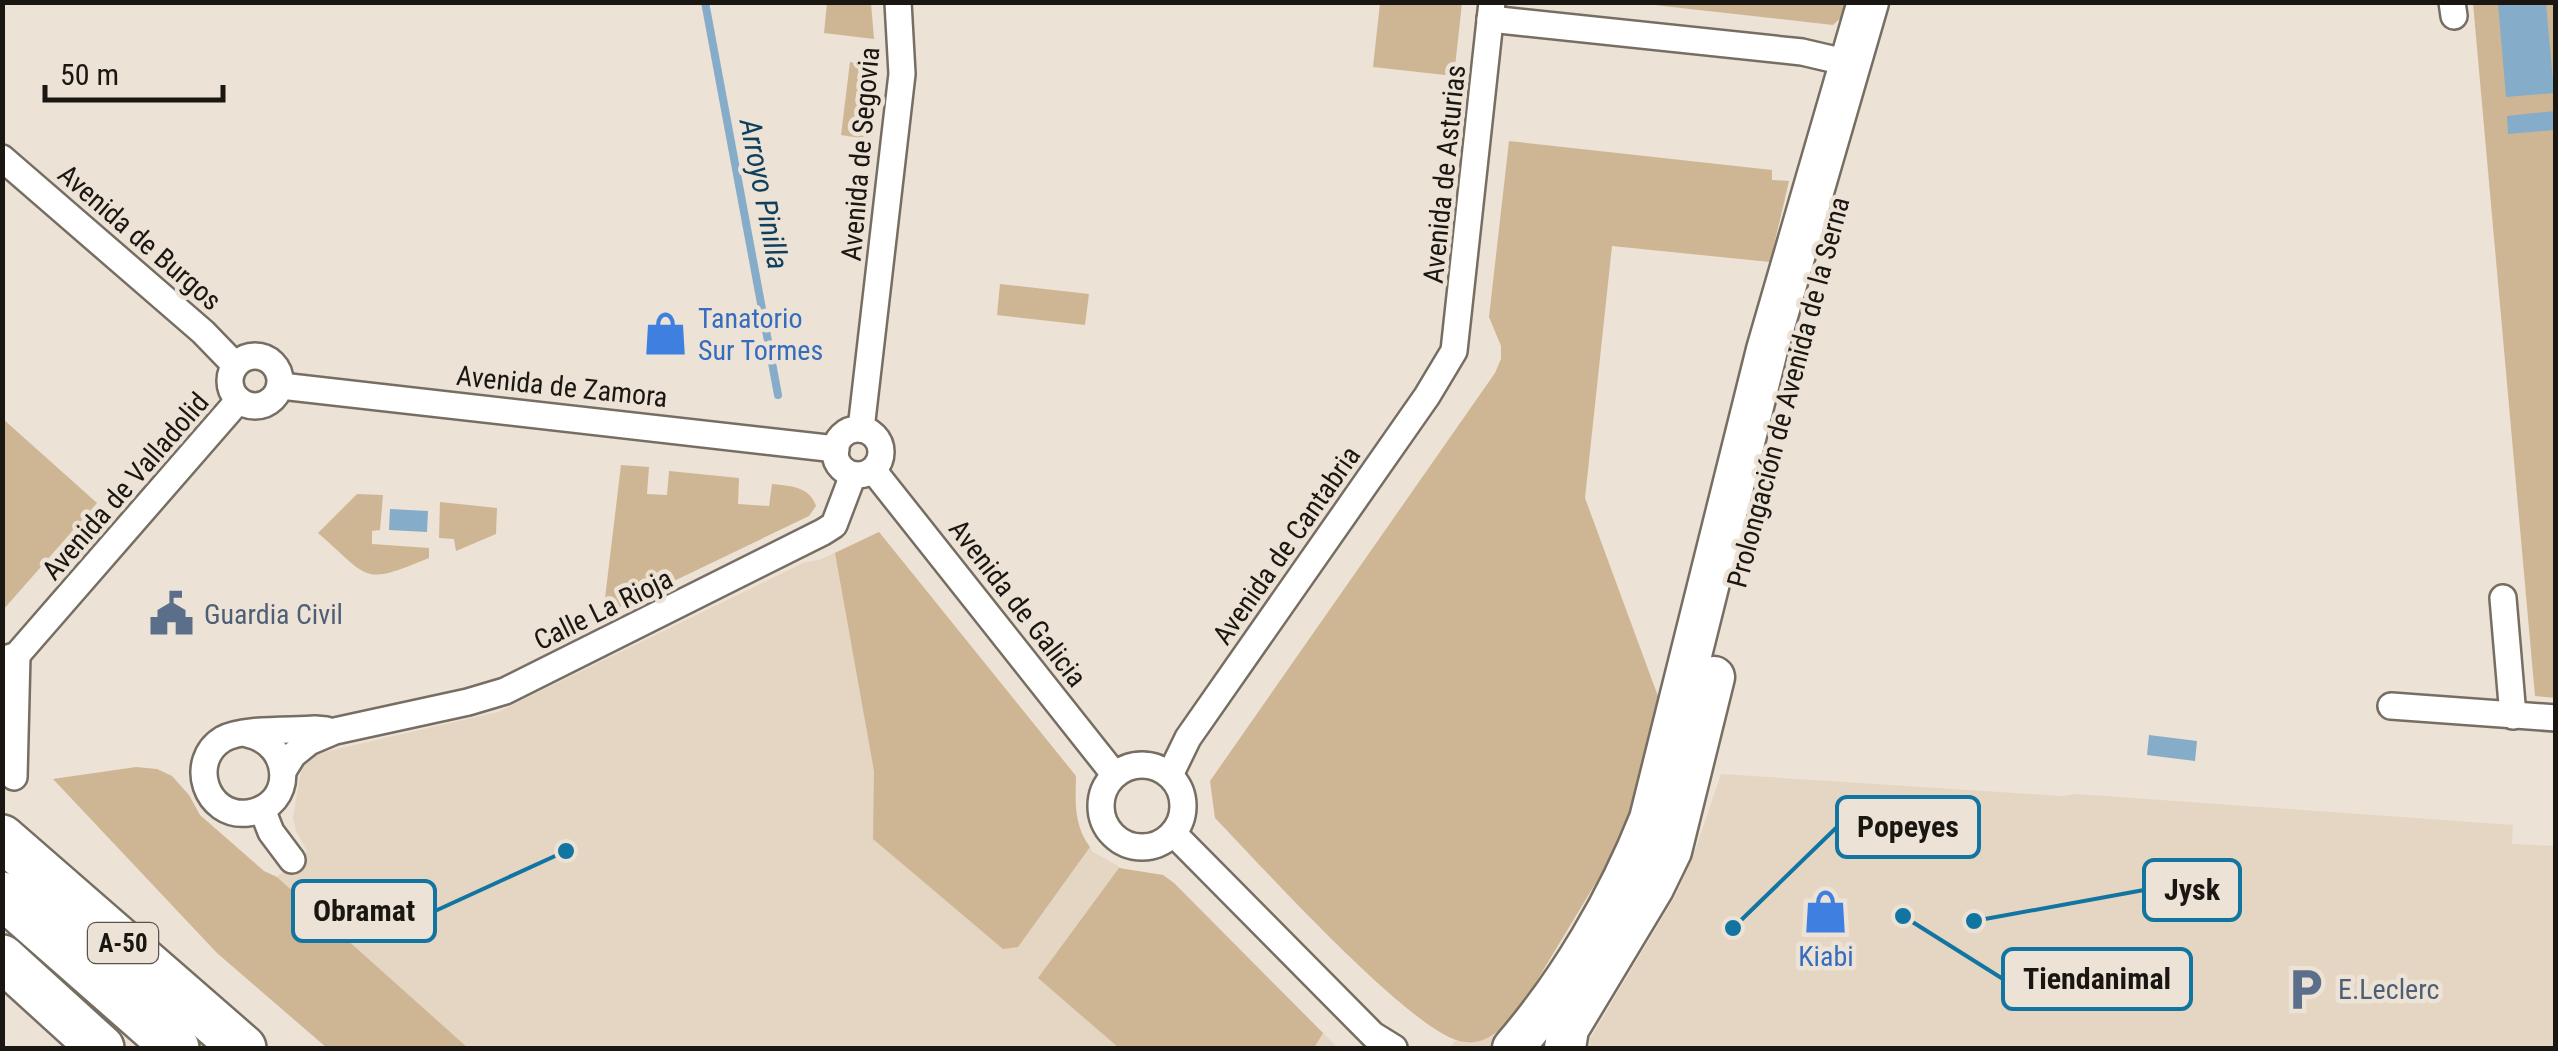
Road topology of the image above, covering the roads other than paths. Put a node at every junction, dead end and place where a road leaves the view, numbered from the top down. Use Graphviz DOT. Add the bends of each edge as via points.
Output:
graph roads {
  1 [pos="898,2"];
  2 [pos="1868,2"];
  3 [pos="1896,2"];
  4 [pos="1491,11"];
  5 [pos="1849,63"];
  6 [pos="2,158"];
  7 [pos="1454,351"];
  8 [pos="235,365"];
  9 [pos="281,386"];
  10 [pos="238,401"];
  11 [pos="861,429"];
  12 [pos="836,449"];
  13 [pos="863,473"];
  14 [pos="2503,598"];
  15 [pos="10,657"];
  16 [pos="2391,706"];
  17 [pos="2513,716"];
  18 [pos="2556,718"];
  19 [pos="334,731"];
  20 [pos="247,734"];
  21 [pos="284,771"];
  22 [pos="1114,774"];
  23 [pos="1170,775"];
  24 [pos="14,777"];
  25 [pos="1675,781"];
  26 [pos="262,808"];
  27 [pos="1173,833"];
  28 [pos="2,838"];
  29 [pos="292,860"];
  30 [pos="2,895"];
  31 [pos="2,958"];
  32 [pos="194,1006"];
  33 [pos="101,1048"];
  34 [pos="176,1048"];
  35 [pos="243,1048"];
  36 [pos="263,1048"];
  37 [pos="1394,1048"];
  38 [pos="1512,1048"];
  39 [pos="1566,1048"];
  1 -- 11 [label="street, Avenida de Segovia" via="902,74"];
  2 -- 5 [label="main road, Prolongación de Avenida de la Serna"];
  3 -- 25 [label="main road, Prolongación de Avenida de la Serna"];
  4 -- 5 [label="street"];
  4 -- 7 [label="street, Avenida de Asturias"];
  5 -- 25 [label="main road, Prolongación de Avenida de la Serna" via="1768,350"];
  6 -- 8 [label="street, Avenida de Burgos"];
  7 -- 23 [label="street, Avenida de Cantabria" via="1188,738"];
  8 -- 9 [label="street" via="266,358 276,365"];
  8 -- 10 [label="street" via="231,390"];
  9 -- 10 [label="street" via="264,406"];
  9 -- 12 [label="street, Avenida de Zamora"];
  10 -- 15 [label="street, Avenida de Valladolid"];
  11 -- 12 [label="street" via="840,438"];
  11 -- 13 [label="street" via="881,446 881,459"];
  12 -- 13 [label="street" via="839,465"];
  13 -- 19 [label="street, Calle La Rioja" via="834,525 586,652 504,691"];
  13 -- 22 [label="street, Avenida de Galicia"];
  14 -- 17 [label="street"];
  15 -- 24 [label="street, Avenida de Valladolid"];
  16 -- 17 [label="street"];
  17 -- 18 [label="street"];
  19 -- 20 [label="street, Calle La Rioja"];
  19 -- 21 [label="street, Calle La Rioja" via="309,742"];
  20 -- 21 [label="street" via="272,746"];
  20 -- 26 [label="street" via="221,740 203,774 223,808"];
  21 -- 26 [label="street" via="278,793"];
  22 -- 23 [label="street" via="1148,764"];
  22 -- 27 [label="street" via="1101,799 1106,827 1116,838 1152,846"];
  23 -- 27 [label="street" via="1184,810"];
  25 -- 38 [label="main road" via="1551,1002"];
  25 -- 39 [label="main road" via="1671,850 1568,1029"];
  26 -- 29 [label="street"];
  27 -- 37 [label="street" via="1373,1035"];
  28 -- 32 [label="highway, A-50"];
  30 -- 34 [label="highway, A-50"];
  31 -- 33 [label="highway"];
  32 -- 35 [label="highway, A-50"];
  32 -- 36 [label="highway"];
}
